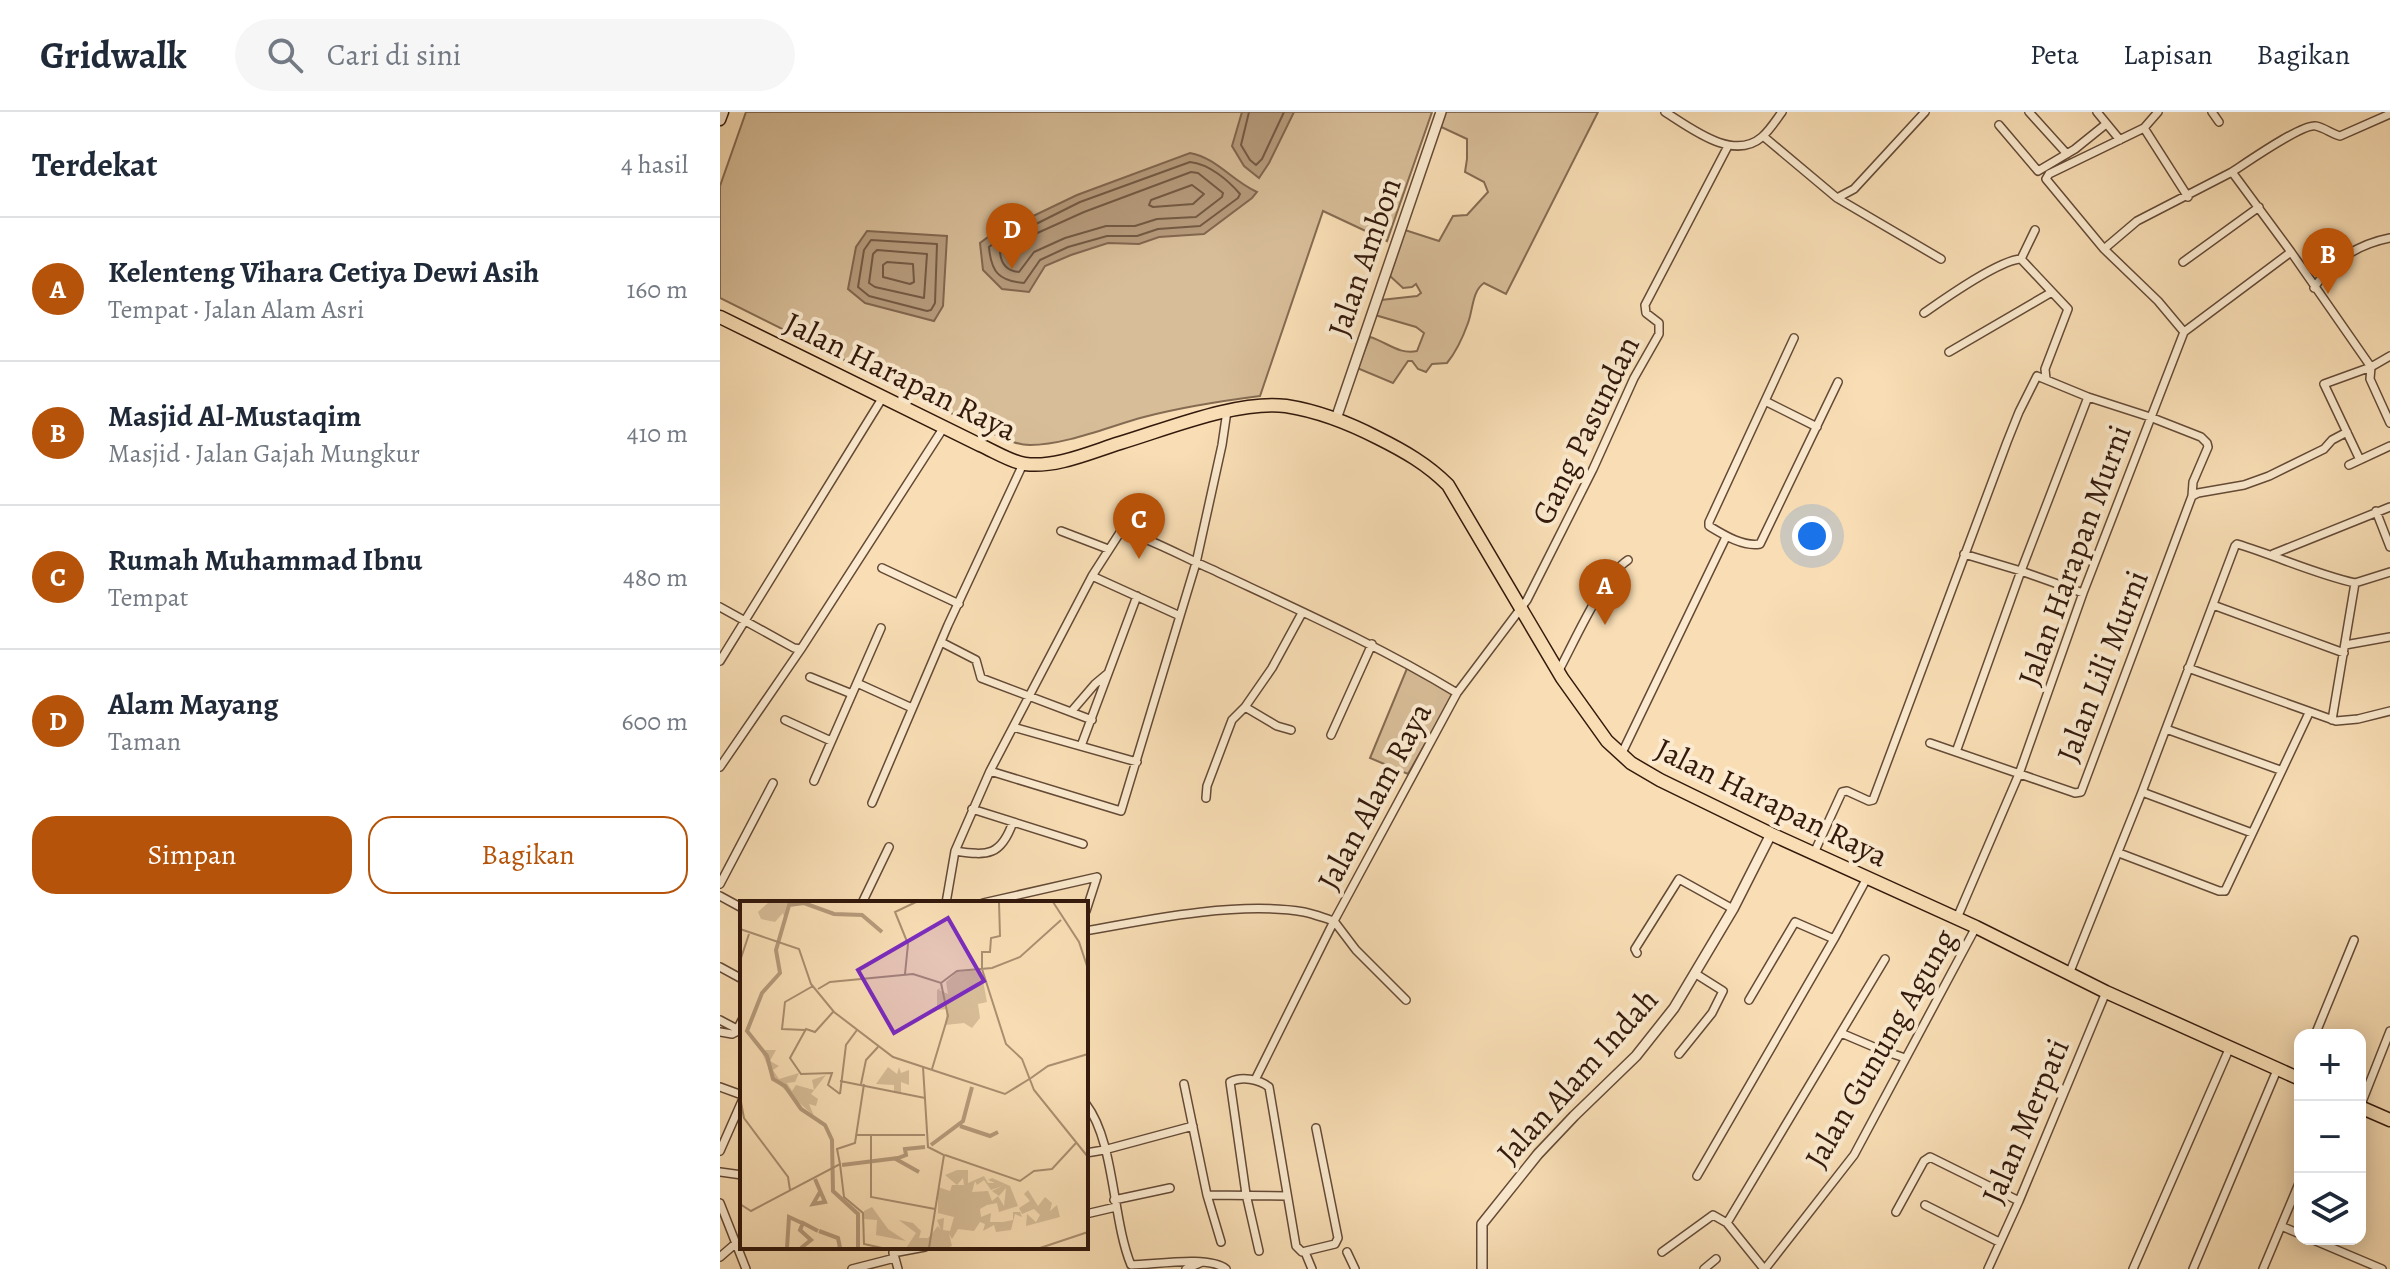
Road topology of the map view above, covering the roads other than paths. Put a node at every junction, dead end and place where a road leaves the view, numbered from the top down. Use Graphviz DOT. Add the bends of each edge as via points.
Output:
graph roads {
  1 [pos="723,112"];
  2 [pos="1441,112"];
  3 [pos="1665,112"];
  4 [pos="1782,112"];
  5 [pos="1925,112"];
  6 [pos="2029,112"];
  7 [pos="2097,112"];
  8 [pos="2158,112"];
  9 [pos="2212,112"];
  10 [pos="2366,112"];
  11 [pos="2390,114"];
  12 [pos="720,120"];
  13 [pos="2219,122"];
  14 [pos="2372,122"];
  15 [pos="2106,124"];
  16 [pos="1999,125"];
  17 [pos="2144,128"];
  18 [pos="1763,136"];
  19 [pos="2120,140"];
  20 [pos="1728,146"];
  21 [pos="2067,154"];
  22 [pos="2232,172"];
  23 [pos="2188,197"];
  24 [pos="1837,198"];
  25 [pos="2259,207"];
  26 [pos="2035,230"];
  27 [pos="2390,238"];
  28 [pos="2104,249"];
  29 [pos="2291,252"];
  30 [pos="1941,259"];
  31 [pos="2021,259"];
  32 [pos="2183,262"];
  33 [pos="2314,288"];
  34 [pos="2052,292"];
  35 [pos="1924,313"];
  36 [pos="720,317"];
  37 [pos="2184,332"];
  38 [pos="1794,338"];
  39 [pos="1949,352"];
  40 [pos="2390,356"];
  41 [pos="2371,367"];
  42 [pos="2046,379"];
  43 [pos="1838,382"];
  44 [pos="883,397"];
  45 [pos="2088,397"];
  46 [pos="1765,401"];
  47 [pos="1227,411"];
  48 [pos="2150,417"];
  49 [pos="1336,419"];
  50 [pos="2390,423"];
  51 [pos="944,427"];
  52 [pos="1817,427"];
  53 [pos="2347,432"];
  54 [pos="2390,446"];
  55 [pos="2360,460"];
  56 [pos="1023,464"];
  57 [pos="2349,465"];
  58 [pos="2192,496"];
  59 [pos="2390,507"];
  60 [pos="2376,511"];
  61 [pos="1061,531"];
  62 [pos="1726,537"];
  63 [pos="2390,547"];
  64 [pos="1108,549"];
  65 [pos="1964,554"];
  66 [pos="2273,554"];
  67 [pos="1628,560"];
  68 [pos="1196,563"];
  69 [pos="882,568"];
  70 [pos="2021,571"];
  71 [pos="2390,572"];
  72 [pos="1092,576"];
  73 [pos="2355,583"];
  74 [pos="2083,593"];
  75 [pos="1137,596"];
  76 [pos="959,604"];
  77 [pos="2213,605"];
  78 [pos="720,607"];
  79 [pos="1520,610"];
  80 [pos="1302,613"];
  81 [pos="1180,616"];
  82 [pos="745,622"];
  83 [pos="881,628"];
  84 [pos="2390,637"];
  85 [pos="941,642"];
  86 [pos="1372,644"];
  87 [pos="801,649"];
  88 [pos="2345,649"];
  89 [pos="720,661"];
  90 [pos="2188,668"];
  91 [pos="1558,672"];
  92 [pos="1109,673"];
  93 [pos="810,677"];
  94 [pos="857,683"];
  95 [pos="1457,693"];
  96 [pos="852,694"];
  97 [pos="1030,697"];
  98 [pos="1245,707"];
  99 [pos="912,708"];
  100 [pos="2390,711"];
  101 [pos="1071,712"];
  102 [pos="2309,713"];
  103 [pos="785,720"];
  104 [pos="1092,720"];
  105 [pos="2332,720"];
  106 [pos="1013,727"];
  107 [pos="2166,729"];
  108 [pos="1291,730"];
  109 [pos="1331,735"];
  110 [pos="831,741"];
  111 [pos="1930,743"];
  112 [pos="1081,746"];
  113 [pos="1956,752"];
  114 [pos="1621,755"];
  115 [pos="1137,762"];
  116 [pos="720,767"];
  117 [pos="2280,770"];
  118 [pos="990,771"];
  119 [pos="2019,774"];
  120 [pos="814,781"];
  121 [pos="773,783"];
  122 [pos="2142,792"];
  123 [pos="1206,798"];
  124 [pos="872,803"];
  125 [pos="972,809"];
  126 [pos="1013,822"];
  127 [pos="2252,833"];
  128 [pos="1771,834"];
  129 [pos="1083,844"];
  130 [pos="889,847"];
  131 [pos="955,851"];
  132 [pos="1814,853"];
  133 [pos="2119,853"];
  134 [pos="1867,878"];
  135 [pos="720,884"];
  136 [pos="720,896"];
  137 [pos="863,901"];
  138 [pos="946,901"];
  139 [pos="992,901"];
  140 [pos="1088,905"];
  141 [pos="740,907"];
  142 [pos="1733,909"];
  143 [pos="1957,918"];
  144 [pos="1334,921"];
  145 [pos="1976,927"];
  146 [pos="1088,931"];
  147 [pos="1834,939"];
  148 [pos="2354,940"];
  149 [pos="1637,953"];
  150 [pos="1885,959"];
  151 [pos="720,967"];
  152 [pos="1696,974"];
  153 [pos="2069,974"];
  154 [pos="740,978"];
  155 [pos="2106,992"];
  156 [pos="1406,1000"];
  157 [pos="1749,1000"];
  158 [pos="720,1020"];
  159 [pos="740,1024"];
  160 [pos="737,1029"];
  161 [pos="2317,1029"];
  162 [pos="2390,1031"];
  163 [pos="720,1032"];
  164 [pos="1841,1033"];
  165 [pos="2230,1047"];
  166 [pos="1679,1054"];
  167 [pos="1905,1058"];
  168 [pos="2277,1070"];
  169 [pos="2294,1074"];
  170 [pos="1255,1080"];
  171 [pos="1184,1084"];
  172 [pos="720,1087"];
  173 [pos="740,1097"];
  174 [pos="2362,1101"];
  175 [pos="740,1103"];
  176 [pos="1088,1108"];
  177 [pos="2366,1110"];
  178 [pos="2390,1120"];
  179 [pos="1193,1126"];
  180 [pos="1316,1128"];
  181 [pos="1104,1150"];
  182 [pos="720,1151"];
  183 [pos="1088,1153"];
  184 [pos="720,1172"];
  185 [pos="740,1175"];
  186 [pos="1697,1176"];
  187 [pos="1170,1188"];
  188 [pos="1246,1194"];
  189 [pos="1207,1195"];
  190 [pos="2294,1195"];
  191 [pos="1287,1196"];
  192 [pos="2019,1201"];
  193 [pos="720,1203"];
  194 [pos="1115,1204"];
  195 [pos="1925,1205"];
  196 [pos="1896,1212"];
  197 [pos="1088,1213"];
  198 [pos="1727,1223"];
  199 [pos="2281,1226"];
  200 [pos="2294,1231"];
  201 [pos="1221,1242"];
  202 [pos="1999,1242"];
  203 [pos="735,1244"];
  204 [pos="2325,1245"];
  205 [pos="914,1249"];
  206 [pos="1259,1251"];
  207 [pos="1305,1252"];
  208 [pos="1347,1252"];
  209 [pos="1662,1252"];
  210 [pos="893,1253"];
  211 [pos="720,1257"];
  212 [pos="1716,1259"];
  213 [pos="1201,1262"];
  214 [pos="746,1269"];
  215 [pos="852,1269"];
  216 [pos="898,1269"];
  217 [pos="1186,1269"];
  218 [pos="1226,1269"];
  219 [pos="1312,1269"];
  220 [pos="1355,1269"];
  221 [pos="1482,1269"];
  222 [pos="1704,1269"];
  223 [pos="1765,1269"];
  224 [pos="1988,1269"];
  225 [pos="2133,1269"];
  226 [pos="2193,1269"];
  227 [pos="2263,1269"];
  228 [pos="2382,1269"];
  1 -- 12 [label="main road"];
  2 -- 49 [label="street, Jalan Ambon"];
  3 -- 20 [label="street"];
  4 -- 18 [label="street"];
  5 -- 24 [label="street" via="1854,189"];
  6 -- 21 [label="street"];
  7 -- 15 [label="street"];
  8 -- 17 [label="street"];
  9 -- 13 [label="street"];
  10 -- 14 [label="street"];
  11 -- 14 [label="street"];
  14 -- 22 [label="street" via="2340,136 2308,127"];
  15 -- 19 [label="street"];
  15 -- 21 [label="street"];
  16 -- 21 [label="street" via="2038,171"];
  17 -- 19 [label="street"];
  17 -- 23 [label="street"];
  18 -- 20 [label="street"];
  18 -- 24 [label="street"];
  19 -- 28 [label="street" via="2046,179"];
  20 -- 79 [label="street, Gang Pasundan" via="1645,305 1646,313 1659,323 1659,334"];
  22 -- 23 [label="street"];
  22 -- 25 [label="street"];
  23 -- 28 [label="street" via="2137,221"];
  24 -- 30 [label="street"];
  25 -- 29 [label="street"];
  25 -- 32 [label="street"];
  26 -- 31 [label="street"];
  27 -- 33 [label="street" via="2333,262"];
  28 -- 37 [label="street"];
  29 -- 33 [label="street"];
  29 -- 37 [label="street"];
  31 -- 34 [label="street"];
  31 -- 35 [label="street" via="1982,276"];
  33 -- 41 [label="street"];
  34 -- 39 [label="street"];
  34 -- 42 [label="street" via="2069,312 2045,369"];
  36 -- 44 [label="main road, Jalan Harapan Raya"];
  37 -- 48 [label="street, Jalan Harapan Murni"];
  38 -- 46 [label="street"];
  40 -- 41 [label="street"];
  41 -- 50 [label="street" via="2370,379"];
  41 -- 53 [label="street" via="2324,384"];
  42 -- 45 [label="street"];
  42 -- 65 [label="street" via="2037,376 2031,386"];
  43 -- 52 [label="street"];
  44 -- 51 [label="main road, Jalan Harapan Raya"];
  44 -- 82 [label="street"];
  45 -- 48 [label="street"];
  45 -- 70 [label="street"];
  46 -- 52 [label="street"];
  46 -- 62 [label="street" via="1709,522"];
  47 -- 49 [label="main road, Jalan Harapan Raya" via="1285,406"];
  47 -- 56 [label="main road, Jalan Harapan Raya" via="1071,458"];
  47 -- 68 [label="street"];
  48 -- 58 [label="street, Jalan Lili Murni" via="2207,443"];
  48 -- 74 [label="street, Jalan Harapan Murni"];
  49 -- 79 [label="main road, Jalan Harapan Raya" via="1412,455 1448,485"];
  51 -- 56 [label="main road, Jalan Harapan Raya"];
  51 -- 87 [label="street"];
  52 -- 62 [label="street" via="1760,544"];
  53 -- 55 [label="street"];
  53 -- 58 [label="street" via="2269,476"];
  54 -- 55 [label="street"];
  55 -- 57 [label="street"];
  56 -- 76 [label="street"];
  58 -- 119 [label="street, Jalan Lili Murni" via="2081,792"];
  59 -- 60 [label="street"];
  60 -- 63 [label="street"];
  60 -- 66 [label="street"];
  61 -- 64 [label="street"];
  62 -- 114 [label="street"];
  64 -- 68 [label="street" via="1122,531"];
  64 -- 72 [label="street"];
  65 -- 70 [label="street"];
  65 -- 132 [label="street" via="1873,800 1842,792"];
  66 -- 73 [label="street"];
  66 -- 77 [label="street" via="2235,546"];
  67 -- 91 [label="street" via="1605,586"];
  68 -- 80 [label="street"];
  68 -- 81 [label="street"];
  69 -- 76 [label="street"];
  70 -- 74 [label="street"];
  70 -- 113 [label="street"];
  71 -- 73 [label="street"];
  72 -- 75 [label="street"];
  72 -- 97 [label="street"];
  73 -- 88 [label="street"];
  74 -- 119 [label="street, Jalan Harapan Murni"];
  75 -- 81 [label="street"];
  75 -- 92 [label="street"];
  76 -- 85 [label="street"];
  77 -- 88 [label="street"];
  77 -- 90 [label="street"];
  78 -- 82 [label="street"];
  79 -- 91 [label="main road, Jalan Harapan Raya"];
  79 -- 95 [label="street, Jalan Alam Raya"];
  80 -- 86 [label="street"];
  80 -- 98 [label="street"];
  81 -- 115 [label="street"];
  82 -- 87 [label="street"];
  82 -- 89 [label="street"];
  83 -- 94 [label="street"];
  84 -- 88 [label="street"];
  85 -- 97 [label="street" via="976,660 981,678"];
  85 -- 99 [label="street"];
  86 -- 95 [label="street"];
  86 -- 109 [label="street"];
  87 -- 116 [label="street"];
  88 -- 105 [label="street"];
  90 -- 102 [label="street"];
  90 -- 107 [label="street"];
  91 -- 114 [label="main road, Jalan Harapan Raya"];
  92 -- 101 [label="street"];
  92 -- 104 [label="street"];
  93 -- 96 [label="street"];
  94 -- 96 [label="street"];
  94 -- 99 [label="street"];
  95 -- 144 [label="street, Jalan Alam Raya"];
  96 -- 110 [label="street"];
  97 -- 101 [label="street"];
  97 -- 106 [label="street"];
  98 -- 108 [label="street"];
  98 -- 123 [label="street" via="1229,727"];
  99 -- 124 [label="street"];
  100 -- 105 [label="street"];
  101 -- 104 [label="street"];
  102 -- 105 [label="street"];
  102 -- 117 [label="street"];
  103 -- 110 [label="street"];
  104 -- 112 [label="street"];
  106 -- 112 [label="street"];
  106 -- 118 [label="street"];
  107 -- 117 [label="street"];
  107 -- 122 [label="street"];
  110 -- 120 [label="street"];
  111 -- 113 [label="street"];
  112 -- 115 [label="street"];
  113 -- 119 [label="street"];
  114 -- 128 [label="main road, Jalan Harapan Raya"];
  115 -- 118 [label="street" via="1121,811"];
  117 -- 127 [label="street"];
  118 -- 125 [label="street"];
  119 -- 143 [label="street, Jalan Harapan Murni"];
  121 -- 135 [label="street"];
  122 -- 127 [label="street"];
  122 -- 133 [label="street"];
  125 -- 126 [label="street"];
  125 -- 131 [label="street"];
  126 -- 129 [label="street"];
  126 -- 131 [label="street" via="993,852"];
  127 -- 133 [label="street" via="2225,891"];
  128 -- 132 [label="main road, Jalan Harapan Raya"];
  128 -- 142 [label="street, Jalan Alam Indah"];
  130 -- 137 [label="street"];
  131 -- 138 [label="street"];
  132 -- 134 [label="main road, Jalan Harapan Raya"];
  133 -- 153 [label="street"];
  134 -- 143 [label="main road, Jalan Harapan Raya"];
  134 -- 147 [label="street"];
  136 -- 141 [label="street"];
  139 -- 140 [label="street" via="1097,877"];
  142 -- 149 [label="street" via="1679,879"];
  142 -- 152 [label="street, Jalan Alam Indah"];
  143 -- 145 [label="main road, Jalan Harapan Raya"];
  144 -- 146 [label="street, Jalan Alam Raya" via="1304,912 1249,909"];
  144 -- 156 [label="street"];
  144 -- 170 [label="street"];
  145 -- 153 [label="main road, Jalan Harapan Raya"];
  145 -- 167 [label="street, Jalan Gunung Agung"];
  147 -- 157 [label="street" via="1795,922"];
  147 -- 186 [label="street"];
  148 -- 161 [label="street"];
  150 -- 164 [label="street"];
  151 -- 154 [label="street"];
  152 -- 166 [label="street" via="1723,991"];
  152 -- 221 [label="street, Jalan Alam Indah" via="1636,1056 1538,1154 1482,1224"];
  153 -- 155 [label="main road, Jalan Harapan Raya"];
  155 -- 165 [label="main road, Jalan Harapan Raya"];
  155 -- 192 [label="street, Jalan Merpati"];
  158 -- 160 [label="street"];
  159 -- 160 [label="street"];
  160 -- 163 [label="street" via="732,1034"];
  162 -- 174 [label="street"];
  164 -- 167 [label="street"];
  164 -- 198 [label="street"];
  165 -- 168 [label="main road, Jalan Harapan Raya"];
  165 -- 225 [label="street"];
  167 -- 223 [label="street, Jalan Gunung Agung" via="1854,1155"];
  168 -- 169 [label="main road, Jalan Harapan Raya"];
  168 -- 226 [label="street"];
  170 -- 188 [label="street" via="1234,1079 1229,1084"];
  170 -- 191 [label="street" via="1269,1087"];
  171 -- 179 [label="street"];
  172 -- 173 [label="street"];
  175 -- 182 [label="street"];
  176 -- 181 [label="street"];
  177 -- 178 [label="main road"];
  179 -- 181 [label="street"];
  179 -- 189 [label="street"];
  180 -- 207 [label="street" via="1338,1238 1335,1244"];
  181 -- 183 [label="street"];
  181 -- 194 [label="street"];
  184 -- 185 [label="street"];
  187 -- 194 [label="street"];
  188 -- 189 [label="street"];
  188 -- 191 [label="street"];
  188 -- 206 [label="street"];
  189 -- 201 [label="street"];
  190 -- 199 [label="street"];
  191 -- 207 [label="street" via="1296,1246"];
  192 -- 196 [label="street" via="1930,1157"];
  192 -- 202 [label="street, Jalan Merpati"];
  193 -- 203 [label="street"];
  194 -- 197 [label="street"];
  194 -- 213 [label="street" via="1131,1265"];
  195 -- 202 [label="street"];
  198 -- 209 [label="street" via="1711,1216"];
  198 -- 223 [label="street"];
  199 -- 200 [label="street"];
  199 -- 227 [label="street"];
  202 -- 224 [label="street, Jalan Merpati"];
  203 -- 211 [label="street"];
  203 -- 214 [label="street"];
  204 -- 228 [label="street"];
  205 -- 210 [label="street"];
  207 -- 219 [label="street"];
  208 -- 220 [label="street"];
  210 -- 215 [label="street"];
  210 -- 216 [label="street"];
  212 -- 222 [label="street"];
  213 -- 217 [label="street"];
  213 -- 218 [label="street"];
}
